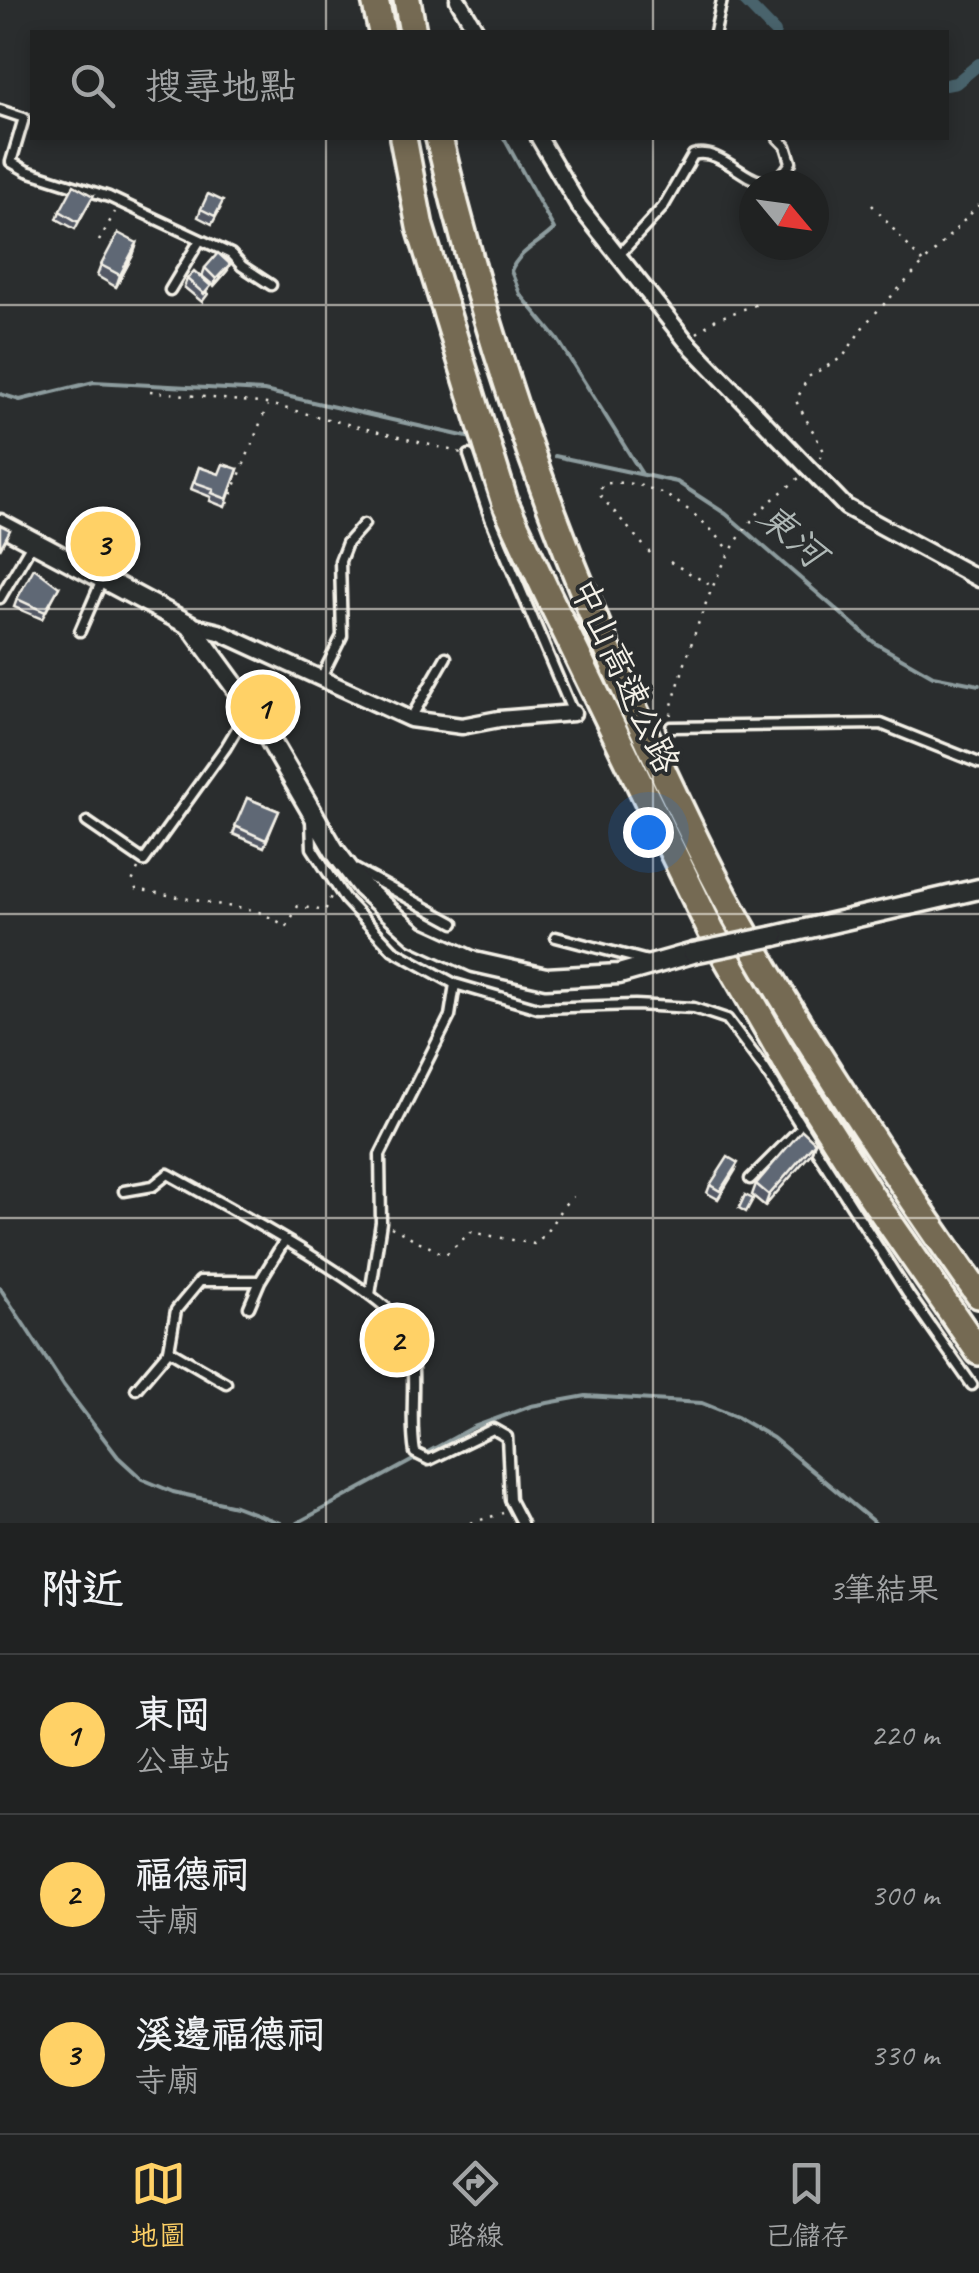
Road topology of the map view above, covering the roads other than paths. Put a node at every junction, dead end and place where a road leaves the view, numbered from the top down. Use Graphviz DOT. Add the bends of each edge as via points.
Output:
graph roads {
  1 [pos="376,0"];
  2 [pos="407,0"];
  3 [pos="458,0"];
  4 [pos="722,0"];
  5 [pos="382,30"];
  6 [pos="413,30"];
  7 [pos="476,30"];
  8 [pos="716,30"];
  9 [pos="0,110"];
  10 [pos="30,114"];
  11 [pos="24,118"];
  12 [pos="403,140"];
  13 [pos="440,140"];
  14 [pos="540,140"];
  15 [pos="780,140"];
  16 [pos="200,240"];
  17 [pos="619,255"];
  18 [pos="271,285"];
  19 [pos="170,290"];
  20 [pos="480,446"];
  21 [pos="0,524"];
  22 [pos="364,524"];
  23 [pos="33,542"];
  24 [pos="103,579"];
  25 [pos="979,579"];
  26 [pos="0,598"];
  27 [pos="190,625"];
  28 [pos="80,632"];
  29 [pos="446,657"];
  30 [pos="321,678"];
  31 [pos="250,707"];
  32 [pos="573,713"];
  33 [pos="410,719"];
  34 [pos="671,726"];
  35 [pos="979,764"];
  36 [pos="311,810"];
  37 [pos="87,822"];
  38 [pos="342,860"];
  39 [pos="979,888"];
  40 [pos="454,923"];
  41 [pos="556,937"];
  42 [pos="657,963"];
  43 [pos="455,984"];
  44 [pos="801,1128"];
  45 [pos="750,1178"];
  46 [pos="124,1191"];
  47 [pos="285,1240"];
  48 [pos="260,1281"];
  49 [pos="370,1295"];
  50 [pos="979,1295"];
  51 [pos="249,1307"];
  52 [pos="169,1350"];
  53 [pos="979,1352"];
  54 [pos="226,1384"];
  55 [pos="972,1386"];
  56 [pos="136,1389"];
  57 [pos="522,1523"];
  1 -- 5 [label="highway"];
  2 -- 6 [label="highway"];
  3 -- 7 [label="street"];
  4 -- 8 [label="lane"];
  9 -- 11 [label="lane"];
  10 -- 11 [label="lane"];
  11 -- 16 [label="lane" via="12,162"];
  12 -- 20 [label="highway, 中山高速公路"];
  13 -- 50 [label="highway, 中山高速公路" via="528,450 573,572 682,814 748,938 887,1163"];
  14 -- 17 [label="street" via="578,206"];
  15 -- 17 [label="lane" via="790,162 769,181 751,181 722,157 693,156 663,207"];
  16 -- 18 [label="lane"];
  16 -- 19 [label="lane"];
  17 -- 25 [label="street" via="686,340 846,507"];
  20 -- 32 [label="lane" via="490,518"];
  20 -- 53 [label="highway, 中山高速公路" via="712,931 794,1075"];
  21 -- 23 [label="street"];
  22 -- 30 [label="lane" via="340,561 342,636"];
  23 -- 24 [label="street"];
  23 -- 26 [label="lane"];
  24 -- 27 [label="street"];
  24 -- 28 [label="lane"];
  27 -- 30 [label="street"];
  27 -- 31 [label="street"];
  29 -- 33 [label="lane"];
  30 -- 33 [label="street"];
  31 -- 36 [label="street"];
  31 -- 37 [label="lane" via="144,861"];
  32 -- 33 [label="street" via="462,726"];
  34 -- 35 [label="lane" via="881,724"];
  36 -- 38 [label="street"];
  36 -- 43 [label="lane" via="312,848 344,899 392,950"];
  38 -- 40 [label="lane"];
  38 -- 42 [label="street" via="362,888 415,935 474,962 546,978 619,974"];
  39 -- 42 [label="street, bridge"];
  41 -- 42 [label="lane"];
  43 -- 44 [label="lane" via="538,1008 694,1008 727,1019"];
  43 -- 49 [label="lane" via="450,1016 380,1155 381,1222"];
  44 -- 45 [label="lane"];
  44 -- 55 [label="lane"];
  46 -- 47 [label="lane" via="153,1186 168,1174"];
  47 -- 48 [label="lane"];
  47 -- 49 [label="lane"];
  48 -- 51 [label="lane"];
  48 -- 52 [label="lane" via="200,1281 176,1310"];
  49 -- 57 [label="lane" via="404,1325 412,1352 415,1454 428,1460 493,1429 507,1437 510,1500"];
  52 -- 54 [label="lane"];
  52 -- 56 [label="lane"];
}
